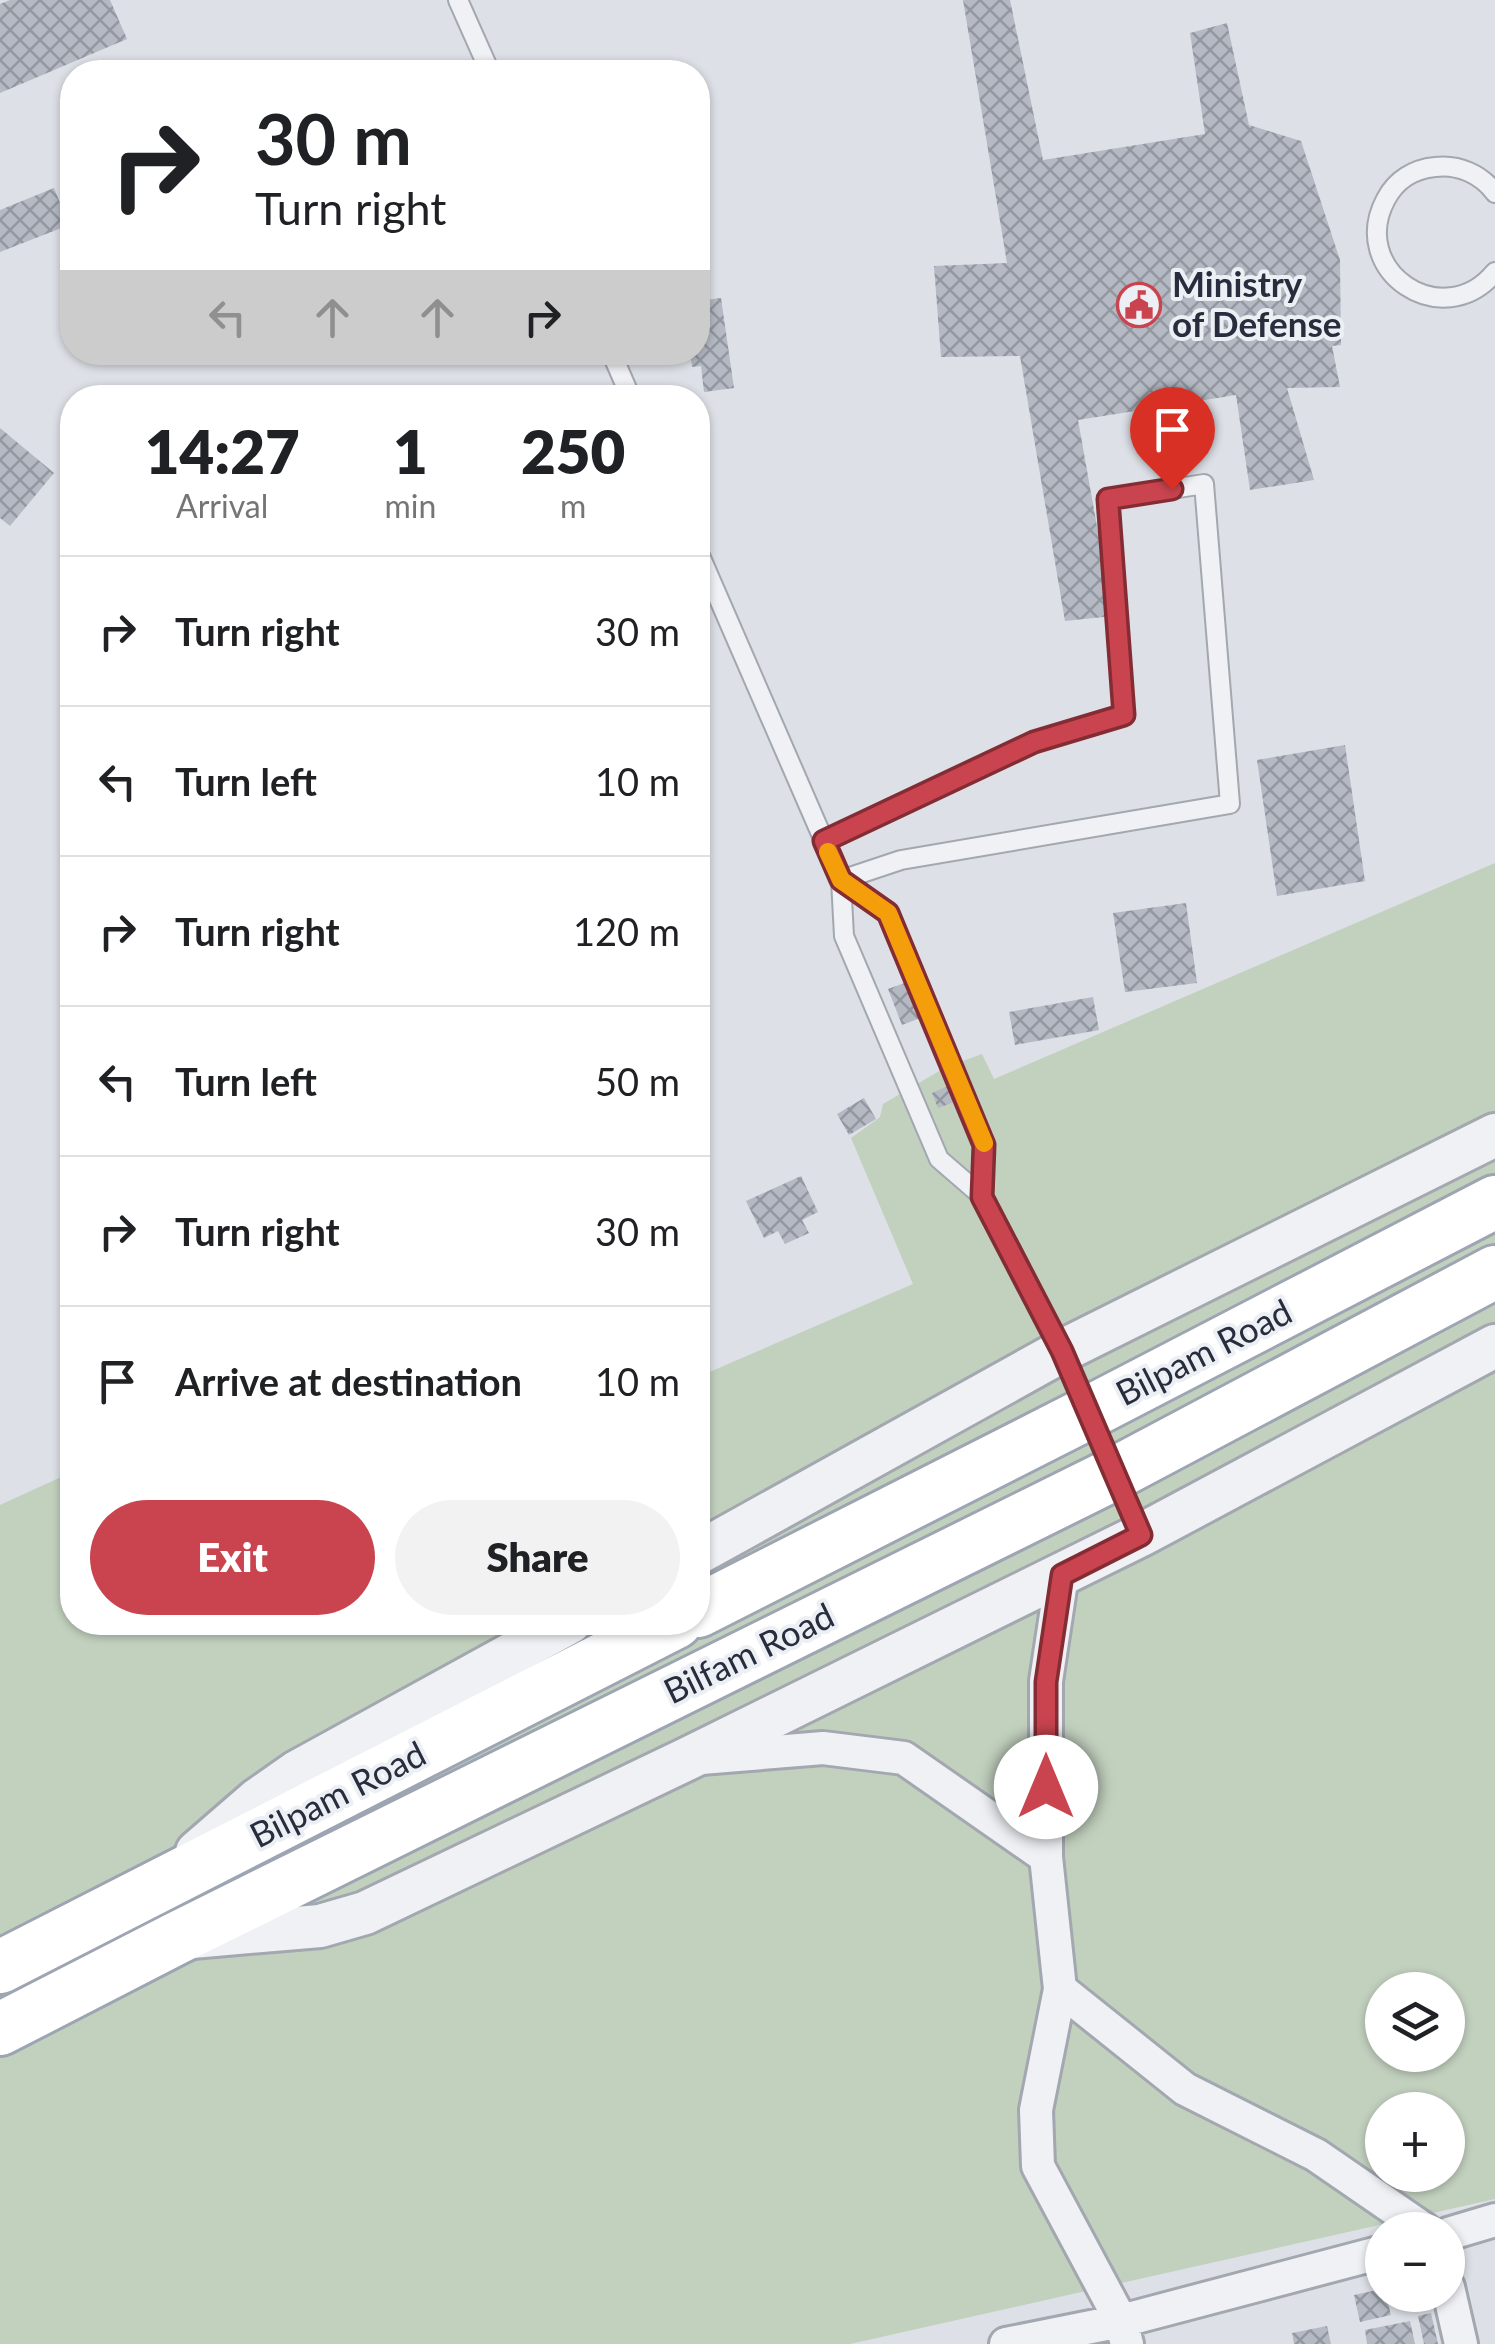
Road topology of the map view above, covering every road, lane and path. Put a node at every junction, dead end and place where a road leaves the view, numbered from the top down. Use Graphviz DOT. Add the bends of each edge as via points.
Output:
graph roads {
  1 [pos="458,0"];
  2 [pos="485,60"];
  3 [pos="1495,193"];
  4 [pos="1495,272"];
  5 [pos="710,579"];
  6 [pos="824,841"];
  7 [pos="841,880"];
  8 [pos="1495,1135"];
  9 [pos="982,1197"];
  10 [pos="1495,1202"];
  11 [pos="1495,1272"];
  12 [pos="1495,1346"];
  13 [pos="1062,1351"];
  14 [pos="1088,1413"];
  15 [pos="1116,1473"];
  16 [pos="1141,1535"];
  17 [pos="710,1546"];
  18 [pos="1062,1575"];
  19 [pos="710,1606"];
  20 [pos="546,1635"];
  21 [pos="651,1635"];
  22 [pos="687,1759"];
  23 [pos="1046,1857"];
  24 [pos="153,1890"];
  25 [pos="177,1938"];
  26 [pos="0,1967"];
  27 [pos="1060,1988"];
  28 [pos="0,2029"];
  29 [pos="1399,2212"];
  30 [pos="1495,2220"];
  31 [pos="1465,2229"];
  32 [pos="1365,2257"];
  33 [pos="1454,2312"];
  34 [pos="1124,2332"];
  35 [pos="1006,2344"];
  36 [pos="1461,2344"];
  1 -- 2 [label="lane"];
  3 -- 4 [label="lane" via="1469,172 1448,165 1426,168 1389,192 1376,233 1390,273 1426,296 1468,294"];
  5 -- 6 [label="lane"];
  6 -- 7 [label="lane"];
  6 -- 7 [label="lane" via="1034,742 1124,715 1108,499 1204,484 1230,804 901,860"];
  7 -- 9 [label="lane" via="844,936 938,1159"];
  7 -- 9 [label="lane" via="888,913 984,1145"];
  8 -- 13 [label="street"];
  9 -- 13 [label="lane"];
  10 -- 14 [label="main road, Bilpam Road"];
  11 -- 15 [label="main road, Bilfam Road"];
  12 -- 16 [label="street"];
  13 -- 14 [label="lane"];
  13 -- 17 [label="street"];
  14 -- 15 [label="lane"];
  14 -- 19 [label="main road, Bilpam Road"];
  15 -- 16 [label="lane"];
  15 -- 25 [label="main road, Bilfam Road"];
  16 -- 18 [label="street"];
  18 -- 22 [label="street"];
  18 -- 23 [label="street" via="1046,1682"];
  20 -- 24 [label="street" via="297,1772"];
  21 -- 24 [label="main road, Bilpam Road"];
  22 -- 23 [label="street" via="822,1748 904,1758"];
  22 -- 25 [label="street" via="365,1913 320,1926"];
  23 -- 27 [label="street"];
  24 -- 26 [label="main road, Bilpam Road"];
  25 -- 28 [label="main road, Bilfam Road"];
  27 -- 29 [label="street" via="1185,2089 1316,2155"];
  27 -- 34 [label="street" via="1036,2110 1038,2166"];
  30 -- 31 [label="street"];
  32 -- 34 [label="street"];
  33 -- 36 [label="street"];
  34 -- 35 [label="street"];
}
